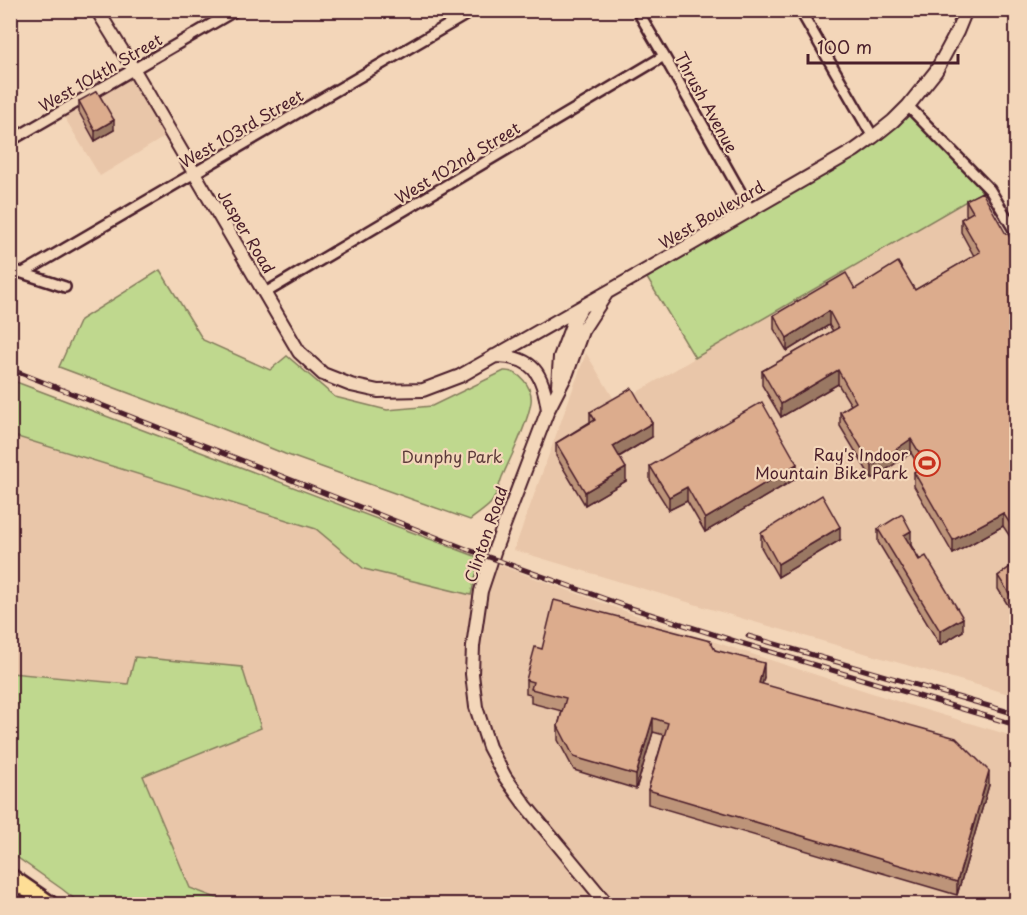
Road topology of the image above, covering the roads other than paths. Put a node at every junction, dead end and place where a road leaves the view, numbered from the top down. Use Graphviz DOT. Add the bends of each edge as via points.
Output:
graph roads {
  1 [pos="97,10"];
  2 [pos="236,10"];
  3 [pos="474,10"];
  4 [pos="637,10"];
  5 [pos="800,10"];
  6 [pos="966,10"];
  7 [pos="664,56"];
  8 [pos="134,70"];
  9 [pos="908,106"];
  10 [pos="873,137"];
  11 [pos="10,141"];
  12 [pos="193,173"];
  13 [pos="750,210"];
  14 [pos="1017,233"];
  15 [pos="10,269"];
  16 [pos="23,273"];
  17 [pos="65,287"];
  18 [pos="607,292"];
  19 [pos="265,293"];
  20 [pos="581,307"];
  21 [pos="577,328"];
  22 [pos="493,356"];
  23 [pos="423,390"];
  24 [pos="548,410"];
  25 [pos="10,877"];
  26 [pos="49,904"];
  27 [pos="607,904"];
  1 -- 8 [label="street, Jasper Road"];
  2 -- 8 [label="street, West 104th Street"];
  3 -- 12 [label="street, West 103rd Street"];
  4 -- 7 [label="street, Thrush Avenue"];
  5 -- 10 [label="street"];
  6 -- 9 [label="street, West Boulevard" via="936,71"];
  7 -- 13 [label="street, Thrush Avenue"];
  7 -- 19 [label="street, West 102nd Street"];
  8 -- 11 [label="street, West 104th Street"];
  8 -- 12 [label="street, Jasper Road"];
  9 -- 10 [label="street, West Boulevard"];
  9 -- 14 [label="street" via="990,190"];
  10 -- 13 [label="street, West Boulevard"];
  12 -- 16 [label="street, West 103rd Street"];
  12 -- 19 [label="street, Jasper Road"];
  13 -- 18 [label="street, West Boulevard"];
  15 -- 16 [label="street"];
  16 -- 17 [label="street"];
  18 -- 20 [label="street, West Boulevard"];
  18 -- 21 [label="street, Clinton Road"];
  19 -- 23 [label="street, Jasper Road" via="299,352 323,374 378,391"];
  20 -- 21 [label="street, Clinton Road"];
  20 -- 22 [label="street, West Boulevard"];
  21 -- 24 [label="street, Clinton Road" via="560,357 557,391"];
  22 -- 23 [label="street, West Boulevard" via="460,376"];
  22 -- 24 [label="street" via="509,356 528,364 542,381"];
  24 -- 27 [label="street, Clinton Road" via="481,591 472,674 476,707 489,747 505,777"];
  25 -- 26 [label="highway"];
}
